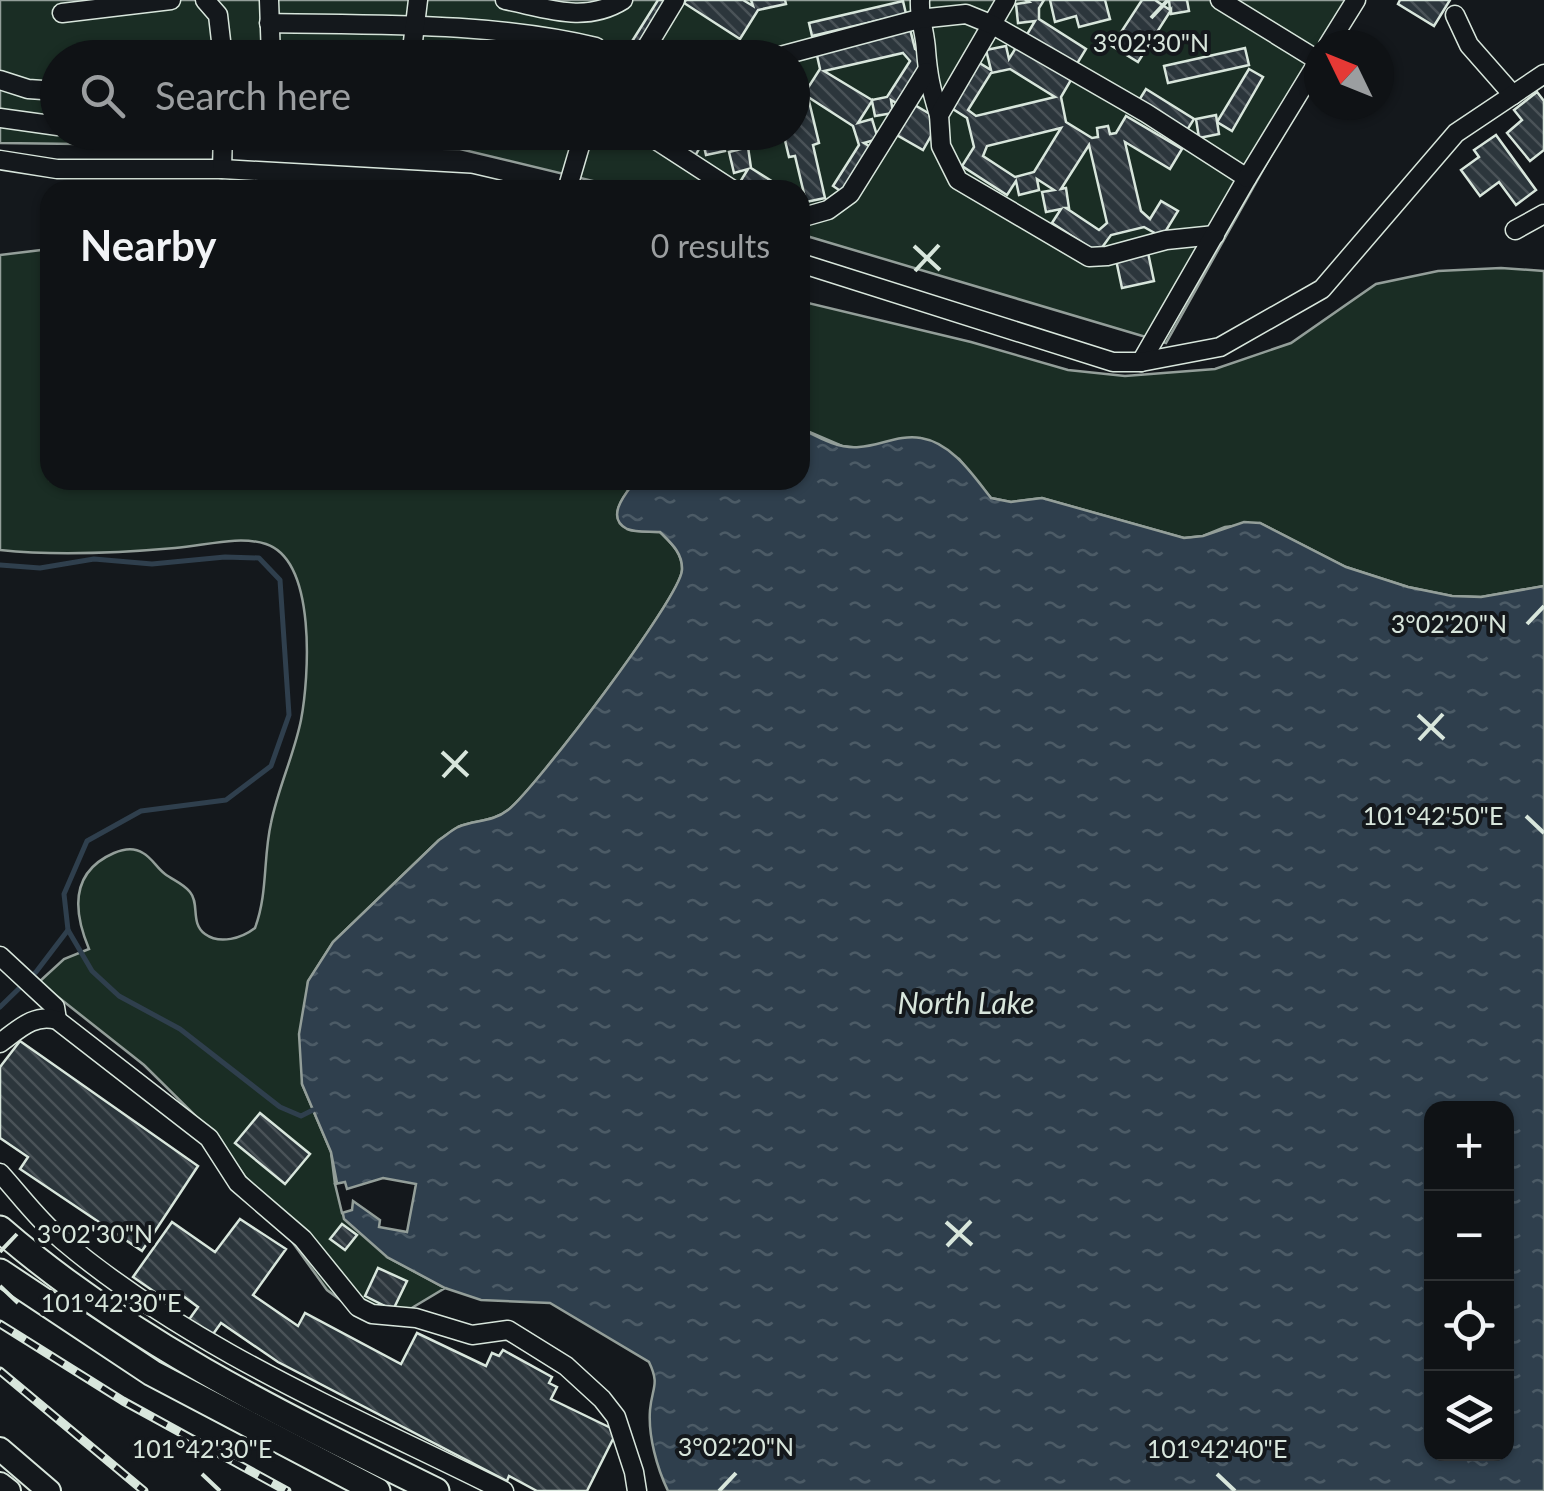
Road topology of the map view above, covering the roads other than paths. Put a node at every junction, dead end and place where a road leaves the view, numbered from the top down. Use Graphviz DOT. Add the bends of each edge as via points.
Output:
graph roads {
  1 [pos="171,0"];
  2 [pos="204,0"];
  3 [pos="268,0"];
  4 [pos="418,0"];
  5 [pos="502,0"];
  6 [pos="623,0"];
  7 [pos="674,0"];
  8 [pos="1006,0"];
  9 [pos="1220,0"];
  10 [pos="1356,0"];
  11 [pos="920,10"];
  12 [pos="62,13"];
  13 [pos="1454,15"];
  14 [pos="269,24"];
  15 [pos="993,25"];
  16 [pos="415,27"];
  17 [pos="1337,30"];
  18 [pos="498,32"];
  19 [pos="222,40"];
  20 [pos="270,40"];
  21 [pos="413,40"];
  22 [pos="565,40"];
  23 [pos="651,40"];
  24 [pos="810,46"];
  25 [pos="1304,51"];
  26 [pos="926,72"];
  27 [pos="1544,74"];
  28 [pos="0,80"];
  29 [pos="1304,85"];
  30 [pos="40,90"];
  31 [pos="1513,95"];
  32 [pos="939,115"];
  33 [pos="0,118"];
  34 [pos="40,124"];
  35 [pos="223,150"];
  36 [pos="579,150"];
  37 [pos="671,150"];
  38 [pos="0,160"];
  39 [pos="222,169"];
  40 [pos="1247,178"];
  41 [pos="417,180"];
  42 [pos="571,180"];
  43 [pos="718,180"];
  44 [pos="1544,214"];
  45 [pos="810,215"];
  46 [pos="1514,230"];
  47 [pos="1215,235"];
  48 [pos="810,267"];
  49 [pos="1140,362"];
  50 [pos="0,956"];
  51 [pos="57,1020"];
  52 [pos="0,1043"];
  53 [pos="0,1173"];
  54 [pos="0,1228"];
  55 [pos="0,1272"];
  56 [pos="0,1449"];
  57 [pos="0,1484"];
  58 [pos="9,1491"];
  59 [pos="49,1491"];
  60 [pos="377,1491"];
  61 [pos="436,1491"];
  62 [pos="504,1491"];
  63 [pos="637,1491"];
  1 -- 12 [label="street"];
  2 -- 19 [label="street" via="218,14"];
  3 -- 14 [label="street"];
  4 -- 16 [label="street"];
  5 -- 6 [label="street" via="582,14 604,12"];
  5 -- 18 [label="street"];
  7 -- 23 [label="street"];
  8 -- 15 [label="street"];
  9 -- 25 [label="street"];
  10 -- 17 [label="street"];
  11 -- 15 [label="street" via="966,14"];
  11 -- 24 [label="street"];
  11 -- 26 [label="street"];
  13 -- 31 [label="street" via="1469,45"];
  14 -- 16 [label="street"];
  14 -- 20 [label="street"];
  15 -- 32 [label="street"];
  15 -- 40 [label="street"];
  16 -- 18 [label="street"];
  16 -- 21 [label="street"];
  18 -- 22 [label="street"];
  26 -- 32 [label="street"];
  26 -- 45 [label="street" via="850,194"];
  27 -- 31 [label="street"];
  28 -- 30 [label="street"];
  29 -- 40 [label="street"];
  31 -- 49 [label="street" via="1456,133 1322,289 1220,347"];
  32 -- 47 [label="street" via="941,146 958,180 1088,257"];
  33 -- 34 [label="street"];
  35 -- 39 [label="street"];
  36 -- 42 [label="street"];
  37 -- 43 [label="street"];
  38 -- 39 [label="street" via="57,169"];
  39 -- 41 [label="street"];
  40 -- 47 [label="street"];
  44 -- 46 [label="street"];
  47 -- 49 [label="street"];
  48 -- 49 [label="street" via="1113,362"];
  50 -- 51 [label="street" via="54,1007"];
  51 -- 52 [label="street" via="44,1016"];
  51 -- 63 [label="street" via="209,1138 238,1183 303,1240 358,1307 472,1335 508,1330 566,1366 616,1417"];
  53 -- 62 [label="street" via="58,1237 174,1319"];
  54 -- 61 [label="highway" via="157,1343 282,1415"];
  55 -- 60 [label="highway" via="152,1373"];
  56 -- 59 [label="main road"];
  57 -- 58 [label="main road"];
}
